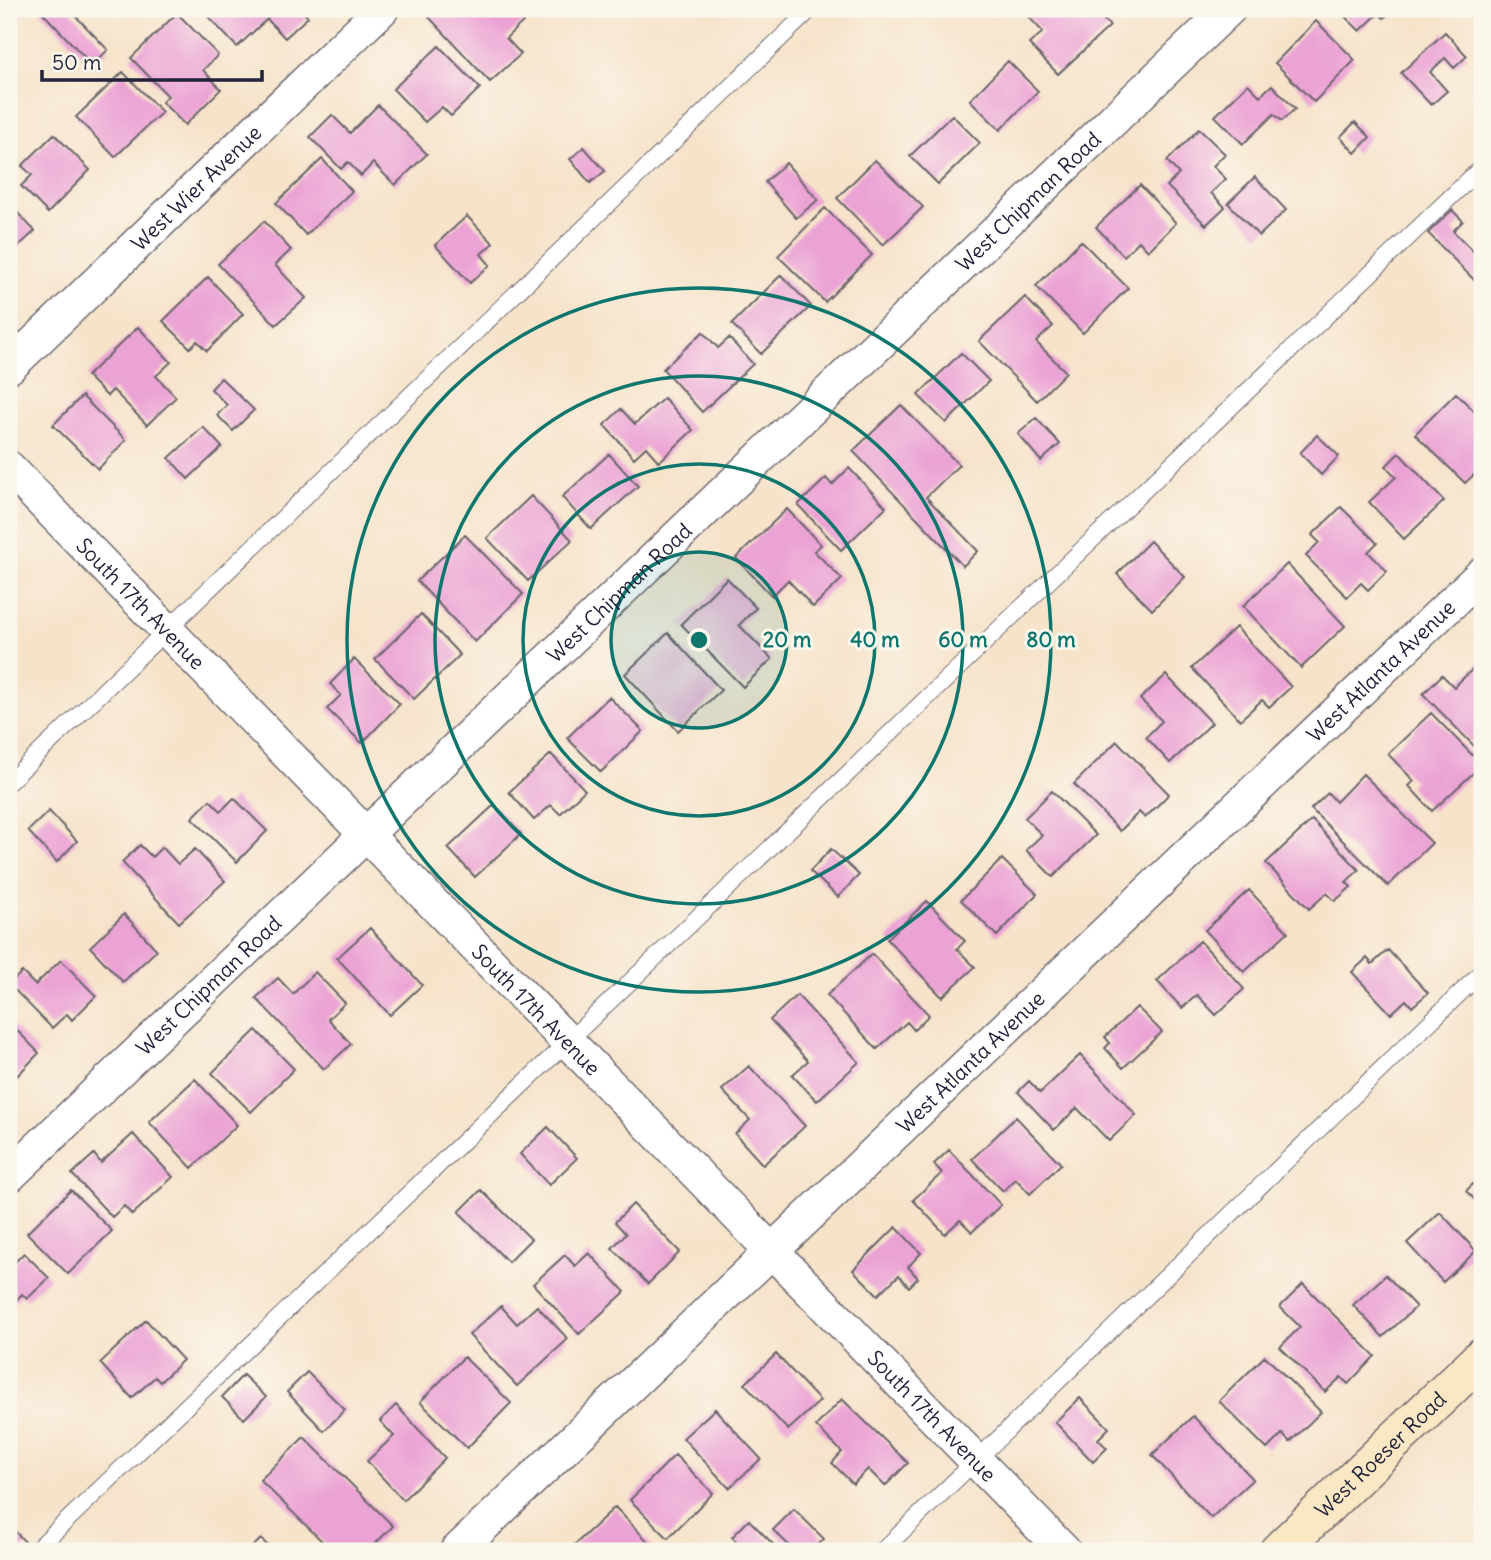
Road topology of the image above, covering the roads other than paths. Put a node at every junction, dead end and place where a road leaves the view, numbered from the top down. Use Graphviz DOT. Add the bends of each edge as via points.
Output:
graph roads {
  1 [pos="382,9"];
  2 [pos="811,9"];
  3 [pos="1229,9"];
  4 [pos="1482,167"];
  5 [pos="9,367"];
  6 [pos="9,468"];
  7 [pos="1482,574"];
  8 [pos="167,629"];
  9 [pos="9,782"];
  10 [pos="367,833"];
  11 [pos="1482,972"];
  12 [pos="567,1041"];
  13 [pos="9,1175"];
  14 [pos="770,1251"];
  15 [pos="1482,1357"];
  16 [pos="974,1460"];
  17 [pos="35,1551"];
  18 [pos="457,1551"];
  19 [pos="882,1551"];
  20 [pos="1064,1551"];
  21 [pos="1279,1551"];
  1 -- 5 [label="street, West Wier Avenue"];
  2 -- 8 [label="lane"];
  3 -- 10 [label="street, West Chipman Road"];
  4 -- 12 [label="lane"];
  6 -- 8 [label="street, South 17th Avenue"];
  7 -- 14 [label="street, West Atlanta Avenue"];
  8 -- 9 [label="lane"];
  8 -- 10 [label="street, South 17th Avenue"];
  10 -- 12 [label="street, South 17th Avenue"];
  10 -- 13 [label="street, West Chipman Road"];
  11 -- 16 [label="lane"];
  12 -- 14 [label="street, South 17th Avenue"];
  12 -- 17 [label="lane"];
  14 -- 16 [label="street, South 17th Avenue"];
  14 -- 18 [label="street, West Atlanta Avenue"];
  15 -- 21 [label="street, West Roeser Road"];
  16 -- 19 [label="lane"];
  16 -- 20 [label="street, South 17th Avenue"];
}
